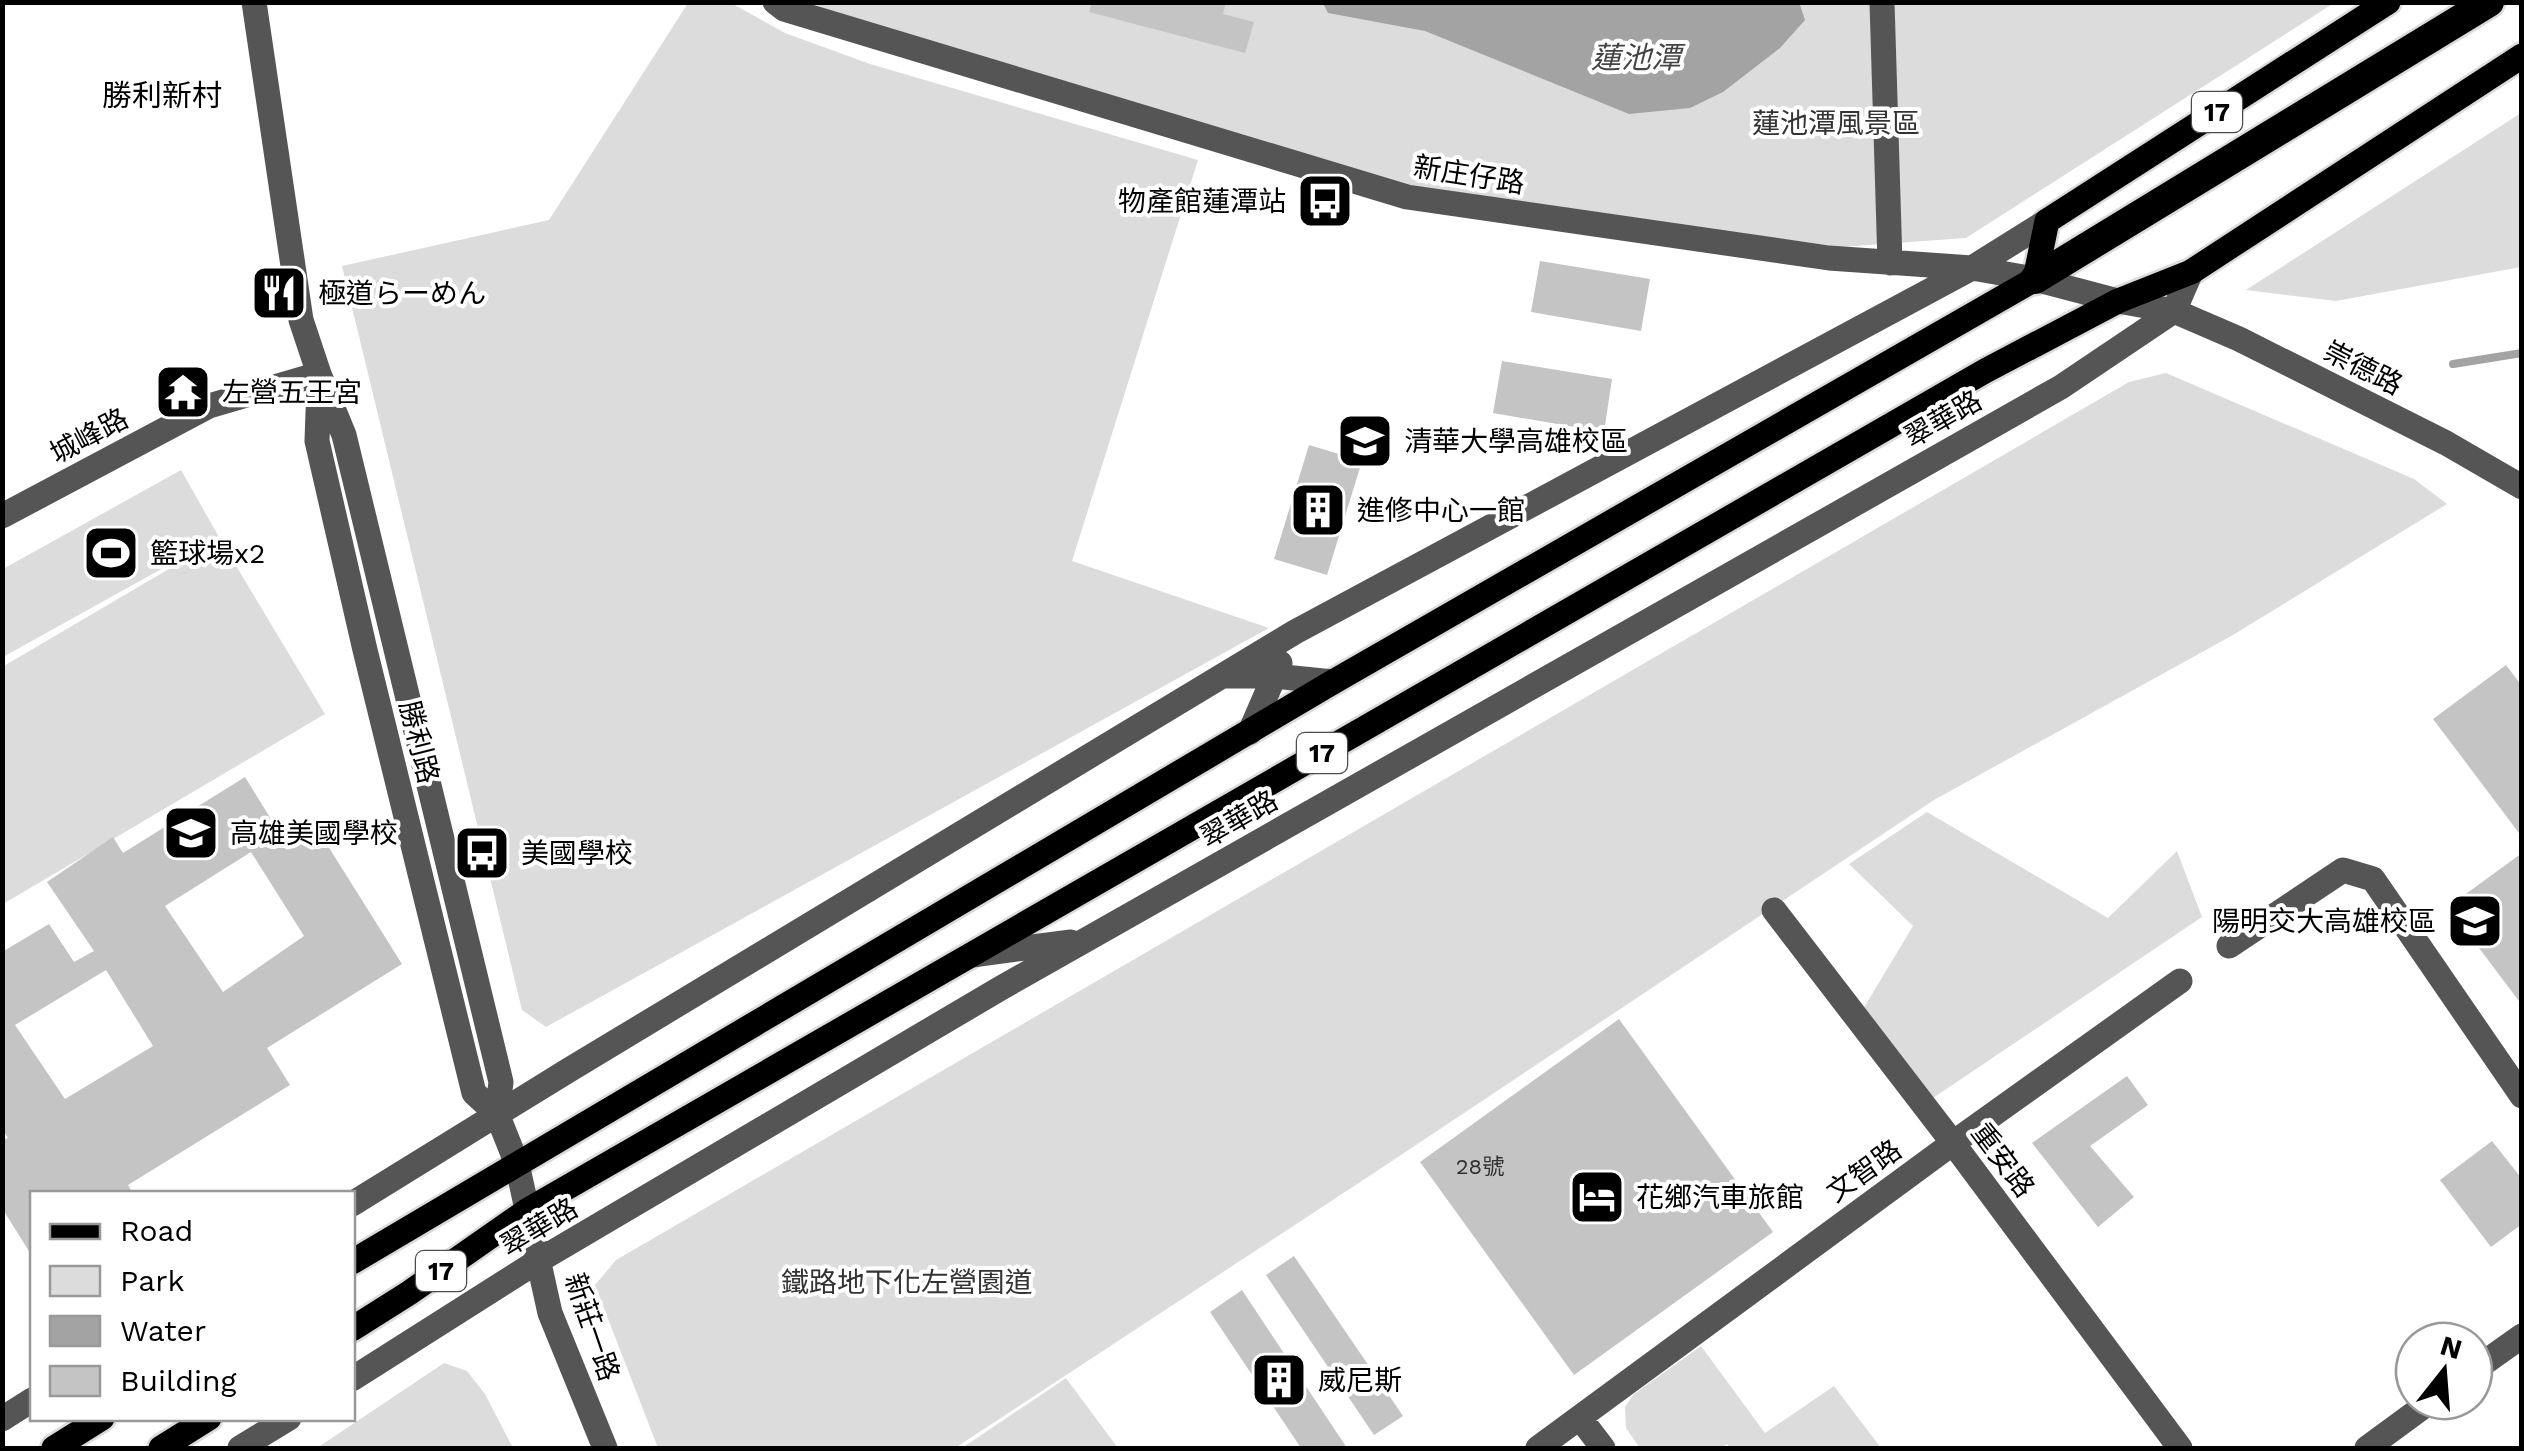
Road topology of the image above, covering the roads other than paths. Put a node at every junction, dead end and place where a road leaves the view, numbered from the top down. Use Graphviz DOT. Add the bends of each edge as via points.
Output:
graph roads {
  1 [pos="254,2"];
  2 [pos="774,2"];
  3 [pos="1882,2"];
  4 [pos="2388,2"];
  5 [pos="2489,2"];
  6 [pos="2522,56"];
  7 [pos="2047,220"];
  8 [pos="1890,264"];
  9 [pos="1972,268"];
  10 [pos="2191,272"];
  11 [pos="2035,279"];
  12 [pos="2118,300"];
  13 [pos="2174,311"];
  14 [pos="319,374"];
  15 [pos="2522,487"];
  16 [pos="2,516"];
  17 [pos="1296,632"];
  18 [pos="1219,676"];
  19 [pos="1274,676"];
  20 [pos="1333,682"];
  21 [pos="1250,732"];
  22 [pos="1056,906"];
  23 [pos="1774,910"];
  24 [pos="1084,941"];
  25 [pos="2229,946"];
  26 [pos="1028,948"];
  27 [pos="972,955"];
  28 [pos="2180,981"];
  29 [pos="1001,988"];
  30 [pos="2522,1096"];
  31 [pos="497,1114"];
  32 [pos="1953,1143"];
  33 [pos="517,1164"];
  34 [pos="355,1202"];
  35 [pos="528,1210"];
  36 [pos="355,1260"];
  37 [pos="538,1261"];
  38 [pos="355,1327"];
  39 [pos="2522,1336"];
  40 [pos="2494,1356"];
  41 [pos="355,1377"];
  42 [pos="30,1401"];
  43 [pos="1580,1418"];
  44 [pos="2,1419"];
  45 [pos="97,1421"];
  46 [pos="204,1421"];
  47 [pos="284,1421"];
  48 [pos="2404,1421"];
  49 [pos="54,1448"];
  50 [pos="161,1448"];
  51 [pos="240,1448"];
  52 [pos="605,1448"];
  53 [pos="1538,1448"];
  54 [pos="1603,1448"];
  55 [pos="2180,1448"];
  56 [pos="2367,1448"];
  1 -- 14 [label="street, 勝利路" via="301,320"];
  2 -- 8 [label="street, 新庄仔路" via="1407,197"];
  3 -- 8 [label="street"];
  4 -- 7 [label="main road, 17"];
  5 -- 11 [label="highway"];
  6 -- 10 [label="main road, 翠華路 / 17"];
  7 -- 9 [label="street"];
  7 -- 11 [label="main road"];
  8 -- 9 [label="street, 新庄仔路"];
  9 -- 11 [label="street, 新庄仔路"];
  9 -- 17 [label="street"];
  10 -- 12 [label="main road, 翠華路 / 17"];
  10 -- 13 [label="street"];
  11 -- 12 [label="street, 新庄仔路"];
  11 -- 20 [label="main road, 17"];
  12 -- 13 [label="street, 新庄仔路"];
  12 -- 22 [label="main road, 翠華路 / 17"];
  13 -- 15 [label="street, 崇德路"];
  13 -- 24 [label="street, 翠華路" via="2024,408"];
  14 -- 16 [label="street, 城峰路" via="210,406"];
  14 -- 31 [label="street, 勝利路" via="317,441 370,669 474,1092"];
  17 -- 18 [label="street"];
  17 -- 19 [label="street"];
  18 -- 19 [label="street"];
  18 -- 31 [label="street"];
  19 -- 20 [label="street"];
  19 -- 21 [label="street"];
  20 -- 21 [label="main road, 17"];
  21 -- 33 [label="main road, 17"];
  22 -- 26 [label="street"];
  22 -- 27 [label="main road, 翠華路 / 17"];
  23 -- 32 [label="street, 重安路"];
  24 -- 26 [label="street"];
  24 -- 29 [label="street, 翠華路"];
  25 -- 30 [label="street" via="2343,870 2372,879"];
  26 -- 27 [label="street"];
  26 -- 29 [label="street"];
  27 -- 35 [label="main road, 翠華路 / 17"];
  28 -- 32 [label="street, 文智路"];
  29 -- 37 [label="street, 翠華路"];
  31 -- 33 [label="street, 勝利路"];
  31 -- 34 [label="street"];
  32 -- 43 [label="street, 文智路"];
  32 -- 55 [label="street, 重安路"];
  33 -- 35 [label="street, 新莊一路"];
  33 -- 36 [label="main road, 17"];
  35 -- 37 [label="street, 新莊一路"];
  35 -- 38 [label="main road, 翠華路 / 17"];
  37 -- 41 [label="street, 翠華路"];
  37 -- 52 [label="street, 新莊一路" via="550,1313"];
  39 -- 40 [label="street"];
  42 -- 44 [label="street"];
  43 -- 53 [label="street, 文智路"];
  43 -- 54 [label="street"];
  45 -- 49 [label="main road"];
  46 -- 50 [label="main road"];
  47 -- 51 [label="street"];
  48 -- 56 [label="street"];
}
